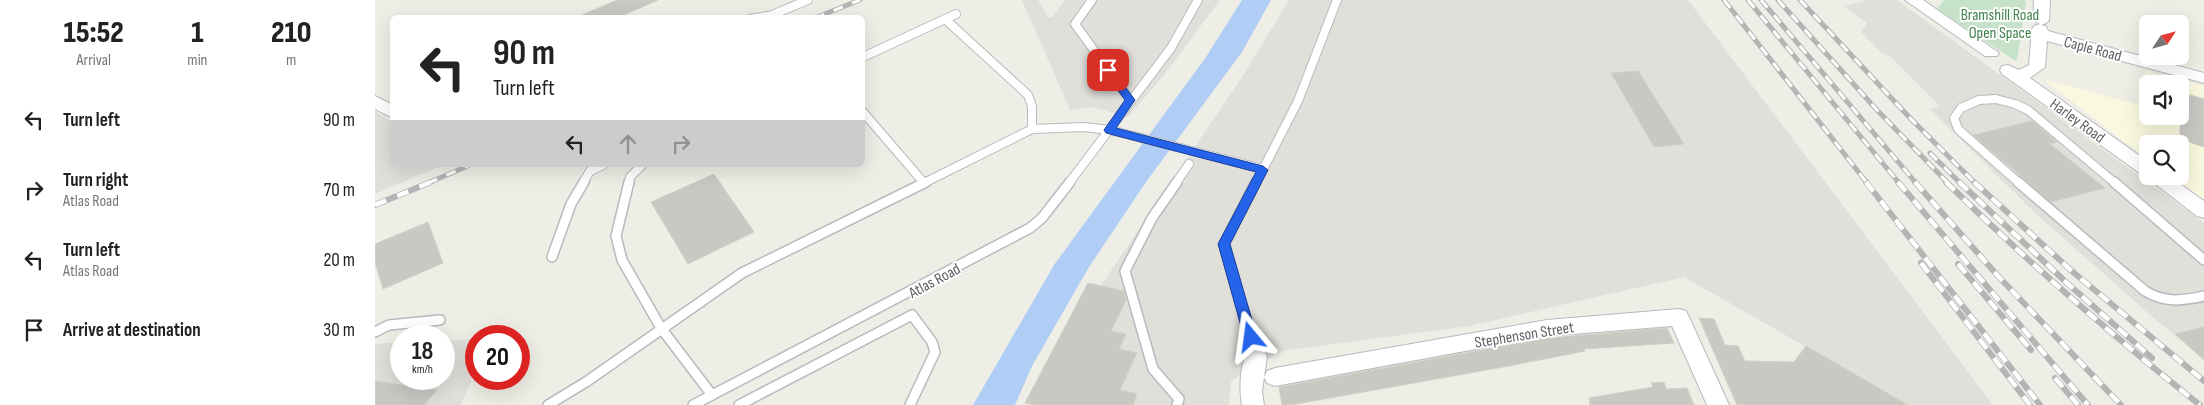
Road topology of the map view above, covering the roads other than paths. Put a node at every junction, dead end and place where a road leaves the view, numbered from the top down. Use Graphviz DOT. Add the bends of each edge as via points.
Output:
graph roads {
  1 [pos="808,0"];
  2 [pos="1092,0"];
  3 [pos="1198,0"];
  4 [pos="1337,0"];
  5 [pos="1913,0"];
  6 [pos="2043,0"];
  7 [pos="956,14"];
  8 [pos="767,15"];
  9 [pos="945,19"];
  10 [pos="2040,28"];
  11 [pos="1991,53"];
  12 [pos="865,56"];
  13 [pos="2204,78"];
  14 [pos="1130,100"];
  15 [pos="375,101"];
  16 [pos="390,111"];
  17 [pos="865,114"];
  18 [pos="1032,129"];
  19 [pos="1113,131"];
  20 [pos="1189,164"];
  21 [pos="2139,164"];
  22 [pos="599,167"];
  23 [pos="640,167"];
  24 [pos="1263,170"];
  25 [pos="924,183"];
  26 [pos="2168,185"];
  27 [pos="2204,211"];
  28 [pos="552,257"];
  29 [pos="2204,260"];
  30 [pos="2204,296"];
  31 [pos="440,320"];
  32 [pos="661,328"];
  33 [pos="375,332"];
  34 [pos="1256,356"];
  35 [pos="1275,377"];
  36 [pos="712,395"];
  37 [pos="1178,402"];
  38 [pos="548,405"];
  39 [pos="693,405"];
  40 [pos="739,405"];
  41 [pos="910,405"];
  42 [pos="1253,405"];
  43 [pos="1718,405"];
  1 -- 8 [label="lane"];
  2 -- 14 [label="lane" via="1075,24"];
  3 -- 14 [label="lane, Atlas Road" via="1171,48"];
  4 -- 24 [label="lane" via="1298,101"];
  5 -- 11 [label="street"];
  6 -- 10 [label="street"];
  7 -- 9 [label="lane"];
  9 -- 12 [label="lane"];
  9 -- 18 [label="lane" via="1028,95 1033,106"];
  10 -- 13 [label="street, Caple Road"];
  10 -- 21 [label="street, Harley Road" via="2037,67 2014,73"];
  14 -- 19 [label="lane, Atlas Road"];
  15 -- 16 [label="street"];
  17 -- 25 [label="lane"];
  18 -- 19 [label="lane" via="1084,127"];
  18 -- 25 [label="lane"];
  19 -- 24 [label="lane"];
  19 -- 36 [label="lane, Atlas Road" via="1043,218 1030,228"];
  20 -- 37 [label="lane" via="1152,218 1125,272 1153,369"];
  22 -- 28 [label="lane" via="591,171 571,204"];
  23 -- 32 [label="lane" via="630,177 616,236 622,260"];
  24 -- 34 [label="lane" via="1224,244"];
  25 -- 32 [label="lane" via="742,273"];
  26 -- 27 [label="street"];
  29 -- 30 [label="lane" via="2029,110 1990,99 1963,106 1957,111 1955,125 1965,136 2145,291 2166,301"];
  31 -- 33 [label="lane" via="389,325"];
  32 -- 36 [label="lane"];
  32 -- 38 [label="lane"];
  34 -- 42 [label="street" via="1251,392"];
  35 -- 43 [label="street, Stephenson Street" via="1547,328 1679,317"];
  36 -- 39 [label="lane, Atlas Road"];
  40 -- 41 [label="lane" via="912,314 932,342 935,352"];
}
